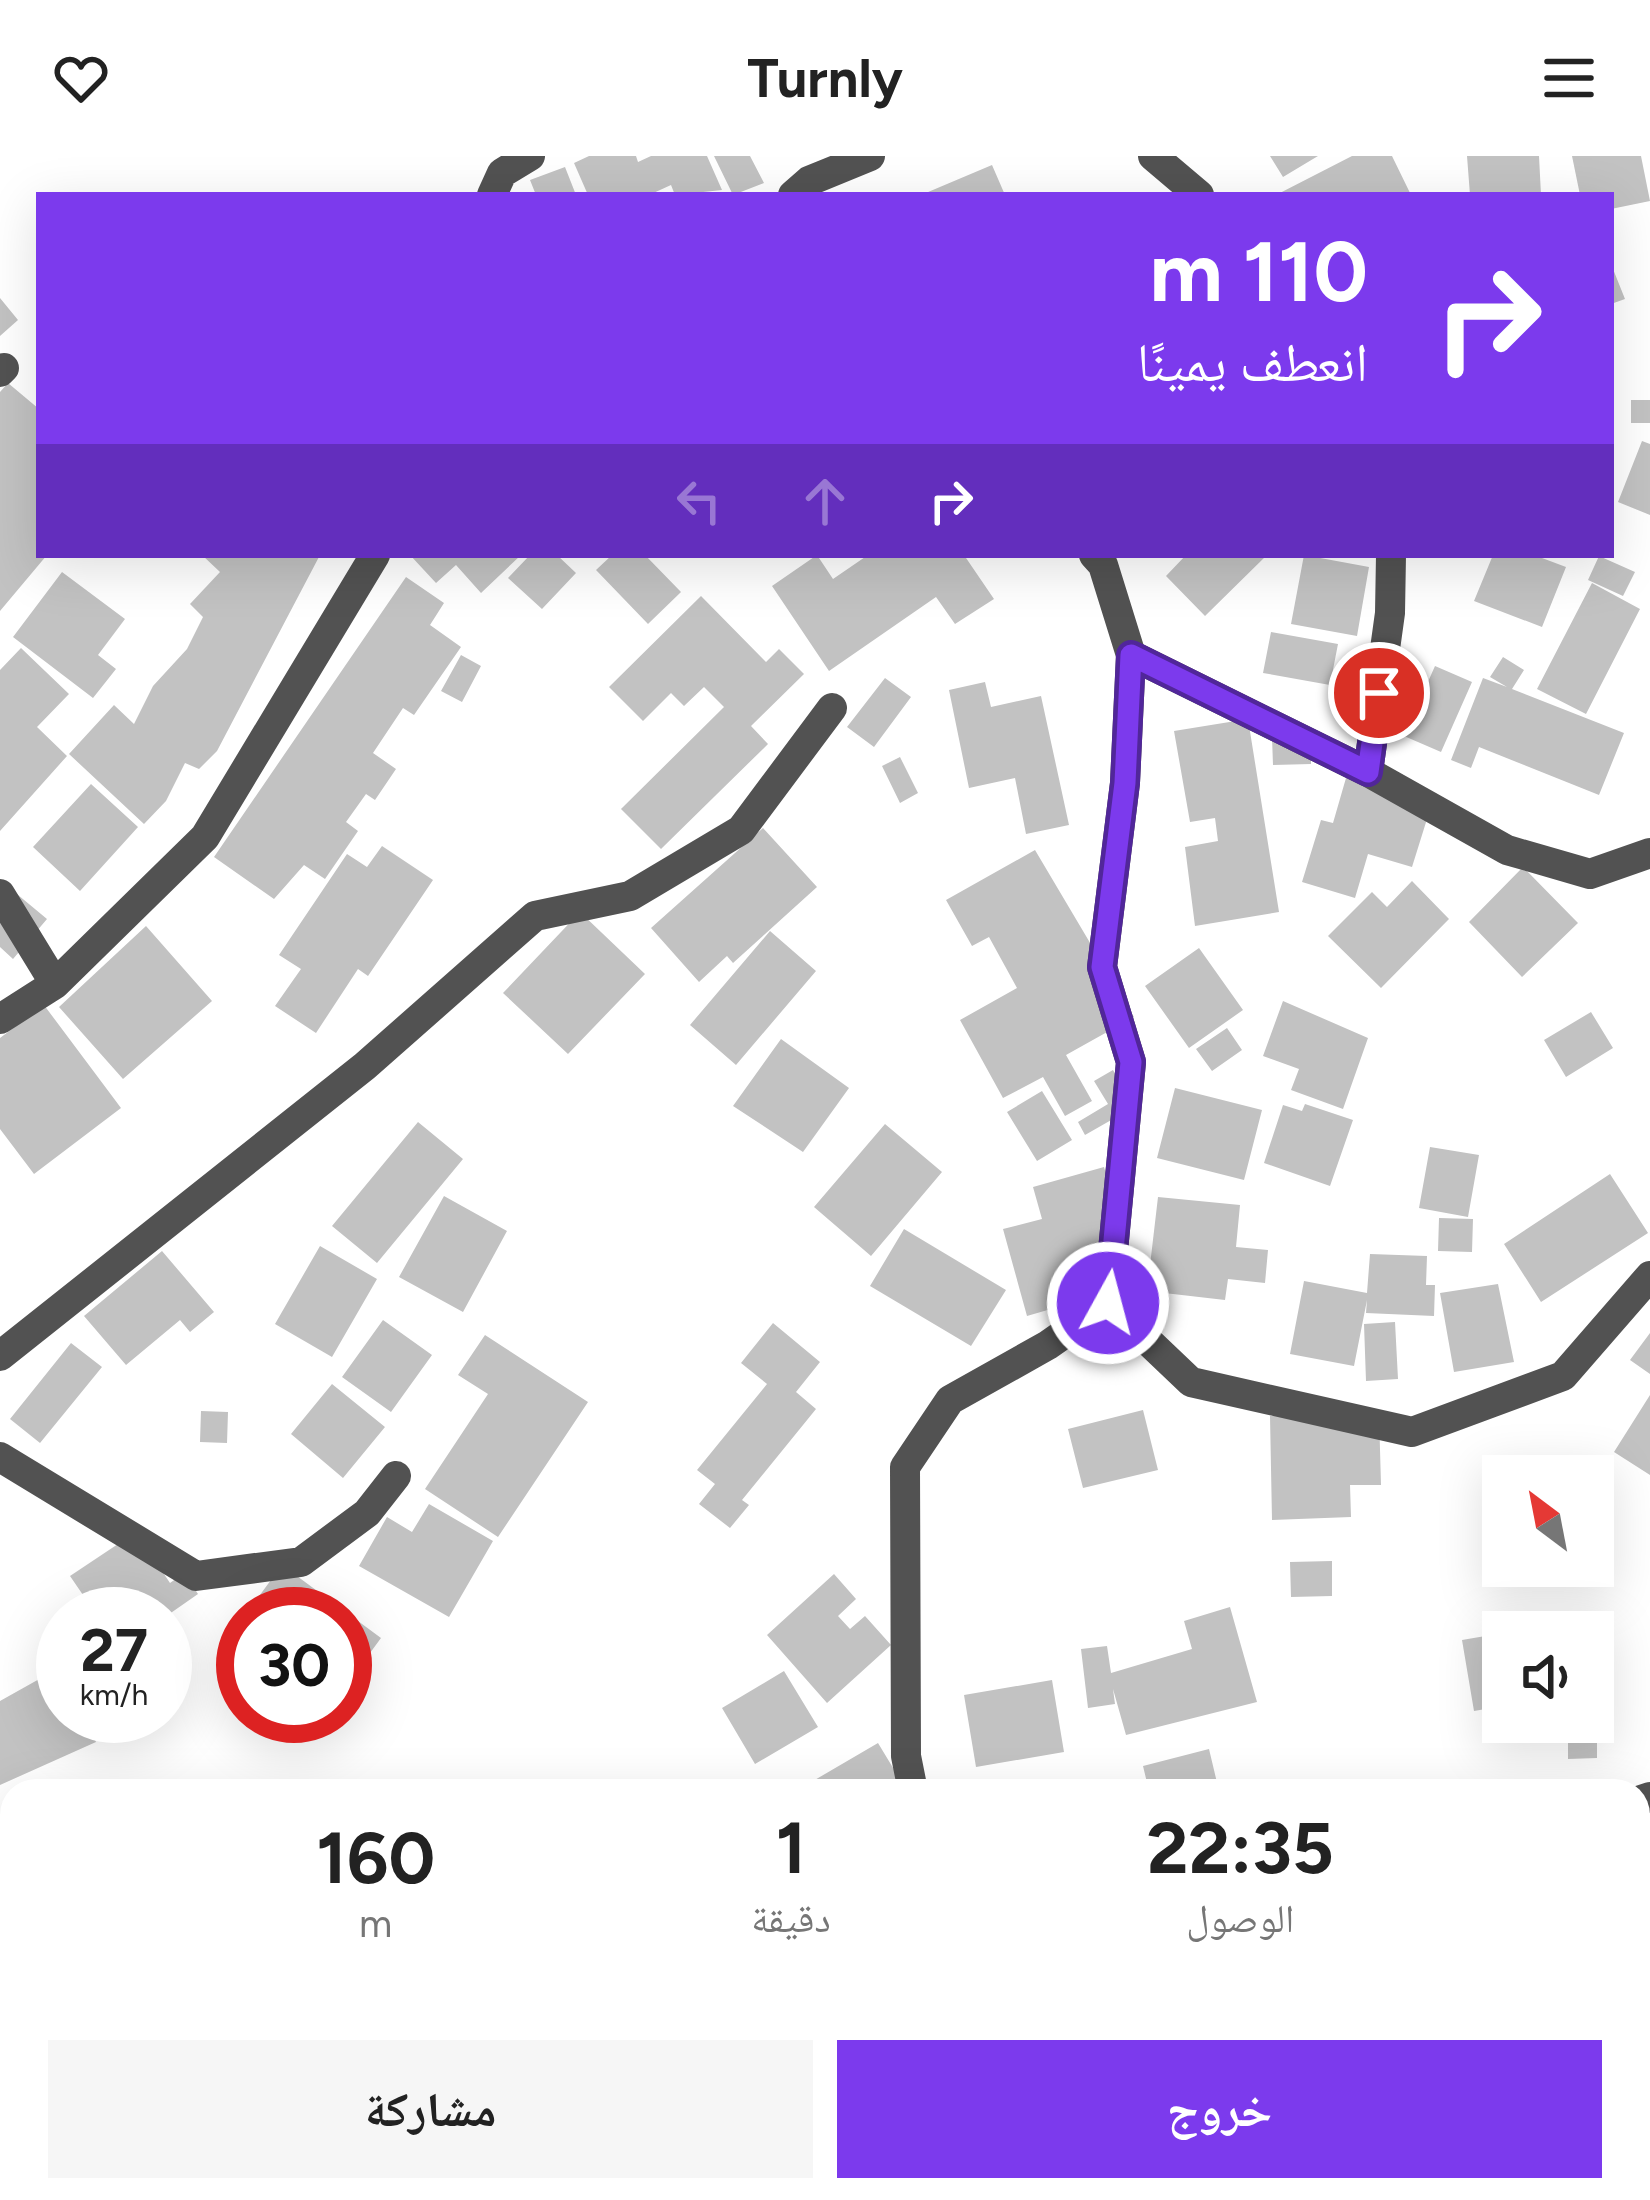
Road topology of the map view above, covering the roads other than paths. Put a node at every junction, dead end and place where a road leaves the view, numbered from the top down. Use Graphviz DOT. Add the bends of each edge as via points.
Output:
graph roads {
  1 [pos="530,156"];
  2 [pos="870,156"];
  3 [pos="1153,156"];
  4 [pos="493,192"];
  5 [pos="796,192"];
  6 [pos="1195,192"];
  7 [pos="1097,558"];
  8 [pos="1391,558"];
  9 [pos="369,562"];
  10 [pos="1131,655"];
  11 [pos="832,708"];
  12 [pos="1368,772"];
  13 [pos="1650,853"];
  14 [pos="0,894"];
  15 [pos="55,984"];
  16 [pos="0,1018"];
  17 [pos="1650,1276"];
  18 [pos="1108,1303"];
  19 [pos="0,1356"];
  20 [pos="0,1457"];
  21 [pos="396,1476"];
  22 [pos="911,1779"];
  1 -- 4 [label="street" via="502,173"];
  2 -- 5 [label="street"];
  3 -- 6 [label="street"];
  7 -- 10 [label="street"];
  8 -- 12 [label="street"];
  9 -- 15 [label="street" via="205,837"];
  10 -- 12 [label="street"];
  10 -- 18 [label="street" via="1102,967 1131,1062"];
  11 -- 19 [label="street" via="741,830 630,896 535,916 365,1066"];
  12 -- 13 [label="street" via="1507,850 1569,868 1590,874"];
  14 -- 15 [label="street"];
  15 -- 16 [label="street"];
  17 -- 18 [label="street" via="1563,1376 1412,1432 1190,1382"];
  18 -- 22 [label="street" via="950,1400 905,1467"];
  20 -- 21 [label="street" via="196,1576 301,1562 368,1514"];
}
